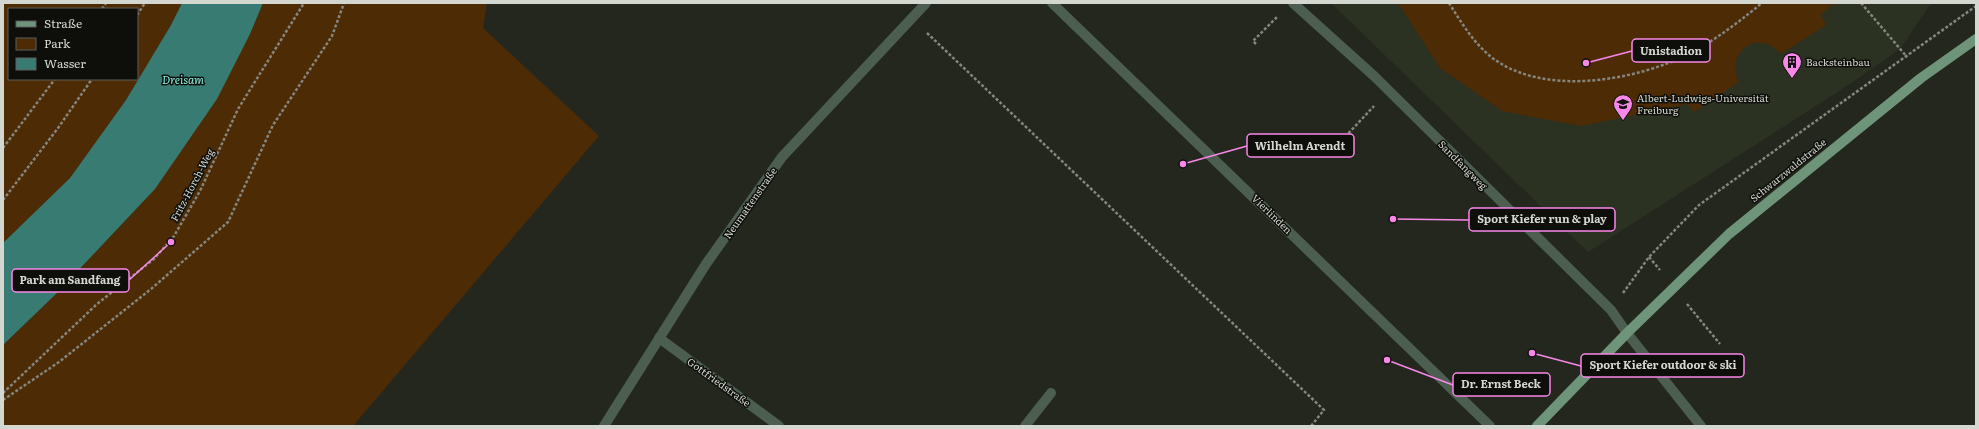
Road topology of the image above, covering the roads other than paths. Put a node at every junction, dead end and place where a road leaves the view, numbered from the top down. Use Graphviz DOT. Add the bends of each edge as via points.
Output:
graph roads {
  1 [pos="926,3"];
  2 [pos="1052,3"];
  3 [pos="1293,3"];
  4 [pos="1976,39"];
  5 [pos="1627,333"];
  6 [pos="659,338"];
  7 [pos="1051,394"];
  8 [pos="604,426"];
  9 [pos="779,426"];
  10 [pos="1025,426"];
  11 [pos="1490,426"];
  12 [pos="1538,426"];
  13 [pos="1701,426"];
  1 -- 6 [label="street, Neumattenstraße" via="782,157 706,264"];
  2 -- 11 [label="street, Vierlinden"];
  3 -- 5 [label="street, Sandfangweg" via="1374,76 1611,310"];
  4 -- 5 [label="main road, Schwarzwaldstraße" via="1921,78 1729,234"];
  5 -- 12 [label="main road, Schwarzwaldstraße"];
  5 -- 13 [label="street"];
  6 -- 8 [label="street, Neumattenstraße"];
  6 -- 9 [label="street, Gottfriedstraße"];
  7 -- 10 [label="street"];
}
